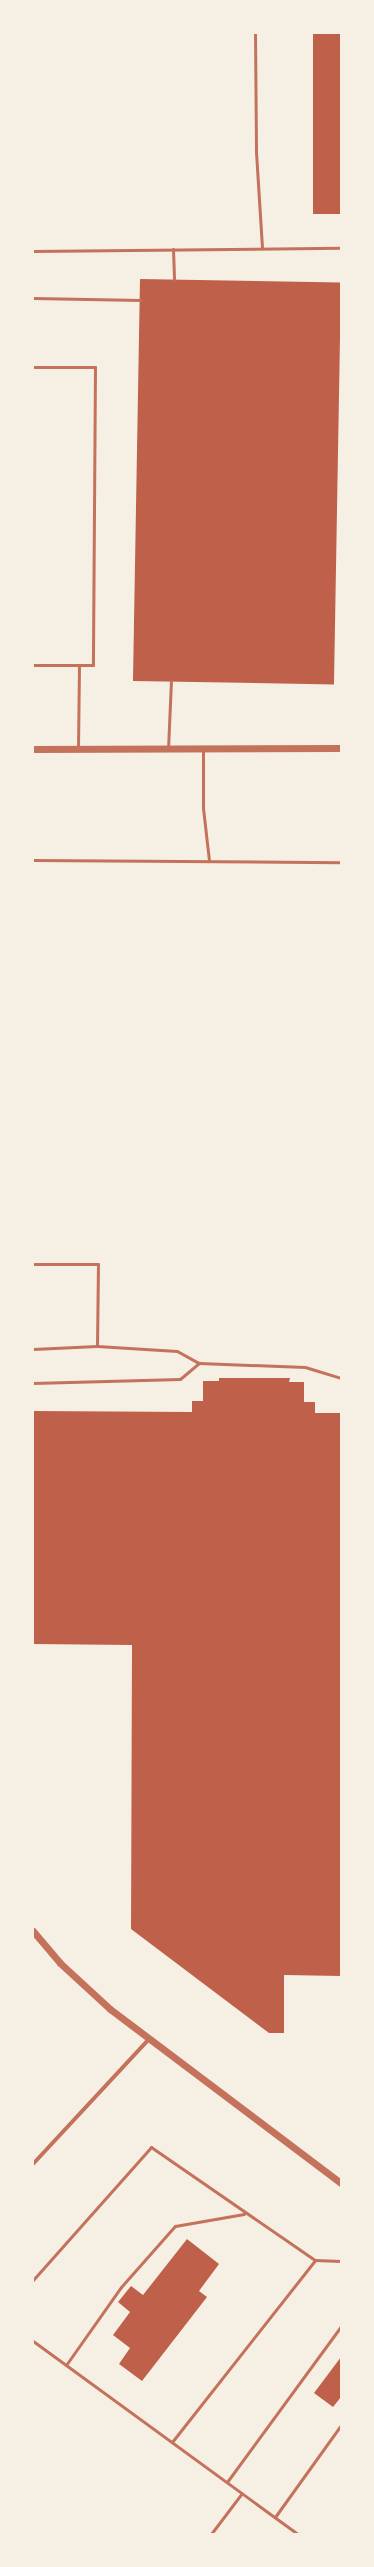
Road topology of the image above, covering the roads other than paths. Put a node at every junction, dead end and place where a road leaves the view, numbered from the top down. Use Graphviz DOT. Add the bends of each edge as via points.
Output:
graph roads {
  1 [pos="255,33"];
  2 [pos="262,248"];
  3 [pos="341,248"];
  4 [pos="173,249"];
  5 [pos="33,251"];
  6 [pos="174,279"];
  7 [pos="33,298"];
  8 [pos="141,300"];
  9 [pos="33,367"];
  10 [pos="33,665"];
  11 [pos="79,665"];
  12 [pos="171,681"];
  13 [pos="78,748"];
  14 [pos="204,748"];
  15 [pos="341,748"];
  16 [pos="33,749"];
  17 [pos="168,749"];
  18 [pos="33,860"];
  19 [pos="209,861"];
  20 [pos="341,862"];
  21 [pos="33,1264"];
  22 [pos="97,1346"];
  23 [pos="33,1349"];
  24 [pos="199,1363"];
  25 [pos="341,1378"];
  26 [pos="33,1383"];
  27 [pos="33,1931"];
  28 [pos="149,2039"];
  29 [pos="33,2164"];
  30 [pos="341,2183"];
  31 [pos="244,2214"];
  32 [pos="315,2260"];
  33 [pos="341,2261"];
  34 [pos="33,2280"];
  35 [pos="341,2326"];
  36 [pos="33,2341"];
  37 [pos="66,2365"];
  38 [pos="341,2425"];
  39 [pos="172,2442"];
  40 [pos="227,2482"];
  41 [pos="242,2493"];
  42 [pos="275,2517"];
  43 [pos="212,2534"];
  44 [pos="298,2534"];
  1 -- 2 [label="lane" via="256,152"];
  2 -- 3 [label="lane"];
  2 -- 4 [label="lane"];
  4 -- 5 [label="lane"];
  4 -- 6 [label="lane"];
  7 -- 8 [label="lane"];
  9 -- 11 [label="lane" via="95,367 93,665"];
  10 -- 11 [label="lane"];
  11 -- 13 [label="lane"];
  12 -- 17 [label="lane"];
  13 -- 16 [label="street"];
  13 -- 17 [label="street"];
  14 -- 15 [label="street"];
  14 -- 17 [label="street"];
  14 -- 19 [label="lane" via="203,808"];
  18 -- 19 [label="lane"];
  19 -- 20 [label="lane"];
  21 -- 22 [label="lane" via="98,1264"];
  22 -- 23 [label="lane"];
  22 -- 24 [label="lane" via="177,1351"];
  24 -- 25 [label="lane" via="304,1367"];
  24 -- 26 [label="lane" via="180,1380"];
  27 -- 28 [label="street" via="84,1987"];
  28 -- 29 [label="street"];
  28 -- 30 [label="street"];
  31 -- 32 [label="lane"];
  31 -- 34 [label="lane" via="151,2147"];
  31 -- 37 [label="lane" via="174,2226 121,2287"];
  32 -- 33 [label="lane"];
  32 -- 39 [label="lane"];
  35 -- 40 [label="lane"];
  36 -- 37 [label="lane"];
  37 -- 39 [label="lane"];
  38 -- 42 [label="lane"];
  39 -- 40 [label="lane"];
  40 -- 41 [label="lane"];
  41 -- 42 [label="lane"];
  41 -- 43 [label="lane"];
  42 -- 44 [label="lane"];
}
